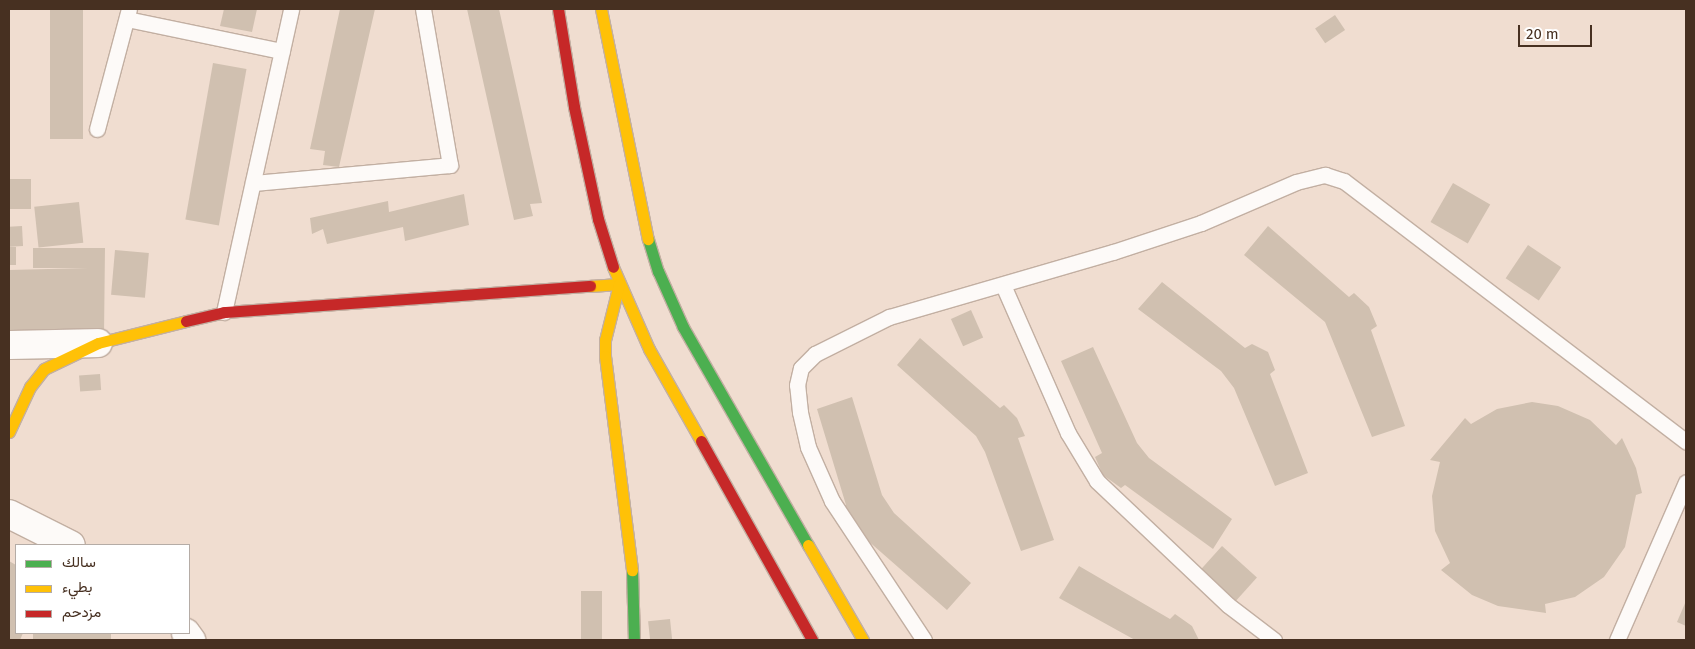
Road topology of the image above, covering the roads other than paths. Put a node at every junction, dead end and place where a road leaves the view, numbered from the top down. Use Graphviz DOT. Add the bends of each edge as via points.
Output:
graph roads {
  1 [pos="291,9"];
  2 [pos="423,9"];
  3 [pos="558,9"];
  4 [pos="601,9"];
  5 [pos="128,14"];
  6 [pos="282,51"];
  7 [pos="97,130"];
  8 [pos="253,183"];
  9 [pos="620,284"];
  10 [pos="1003,285"];
  11 [pos="224,312"];
  12 [pos="98,343"];
  13 [pos="9,345"];
  14 [pos="9,432"];
  15 [pos="1686,442"];
  16 [pos="1686,482"];
  17 [pos="9,514"];
  18 [pos="69,544"];
  19 [pos="634,640"];
  20 [pos="812,640"];
  21 [pos="863,640"];
  22 [pos="924,640"];
  23 [pos="1274,640"];
  24 [pos="1618,640"];
  1 -- 6 [label="lane"];
  2 -- 8 [label="lane" via="450,165"];
  3 -- 9 [label="main road" via="598,219"];
  4 -- 21 [label="main road" via="641,214 658,271 683,327"];
  5 -- 6 [label="lane"];
  5 -- 7 [label="lane"];
  6 -- 8 [label="lane"];
  8 -- 11 [label="lane"];
  9 -- 11 [label="main road"];
  9 -- 19 [label="main road" via="605,340 605,356 632,560"];
  9 -- 20 [label="main road" via="649,349"];
  10 -- 15 [label="lane" via="1201,223 1296,182 1325,175 1344,181"];
  10 -- 22 [label="lane" via="889,317 815,354 801,368 800,412 808,447 832,501"];
  10 -- 23 [label="lane" via="1068,433 1097,481 1228,605"];
  11 -- 12 [label="main road"];
  12 -- 13 [label="street"];
  12 -- 14 [label="main road" via="44,369 30,387"];
  16 -- 24 [label="lane"];
  17 -- 18 [label="street"];
}
